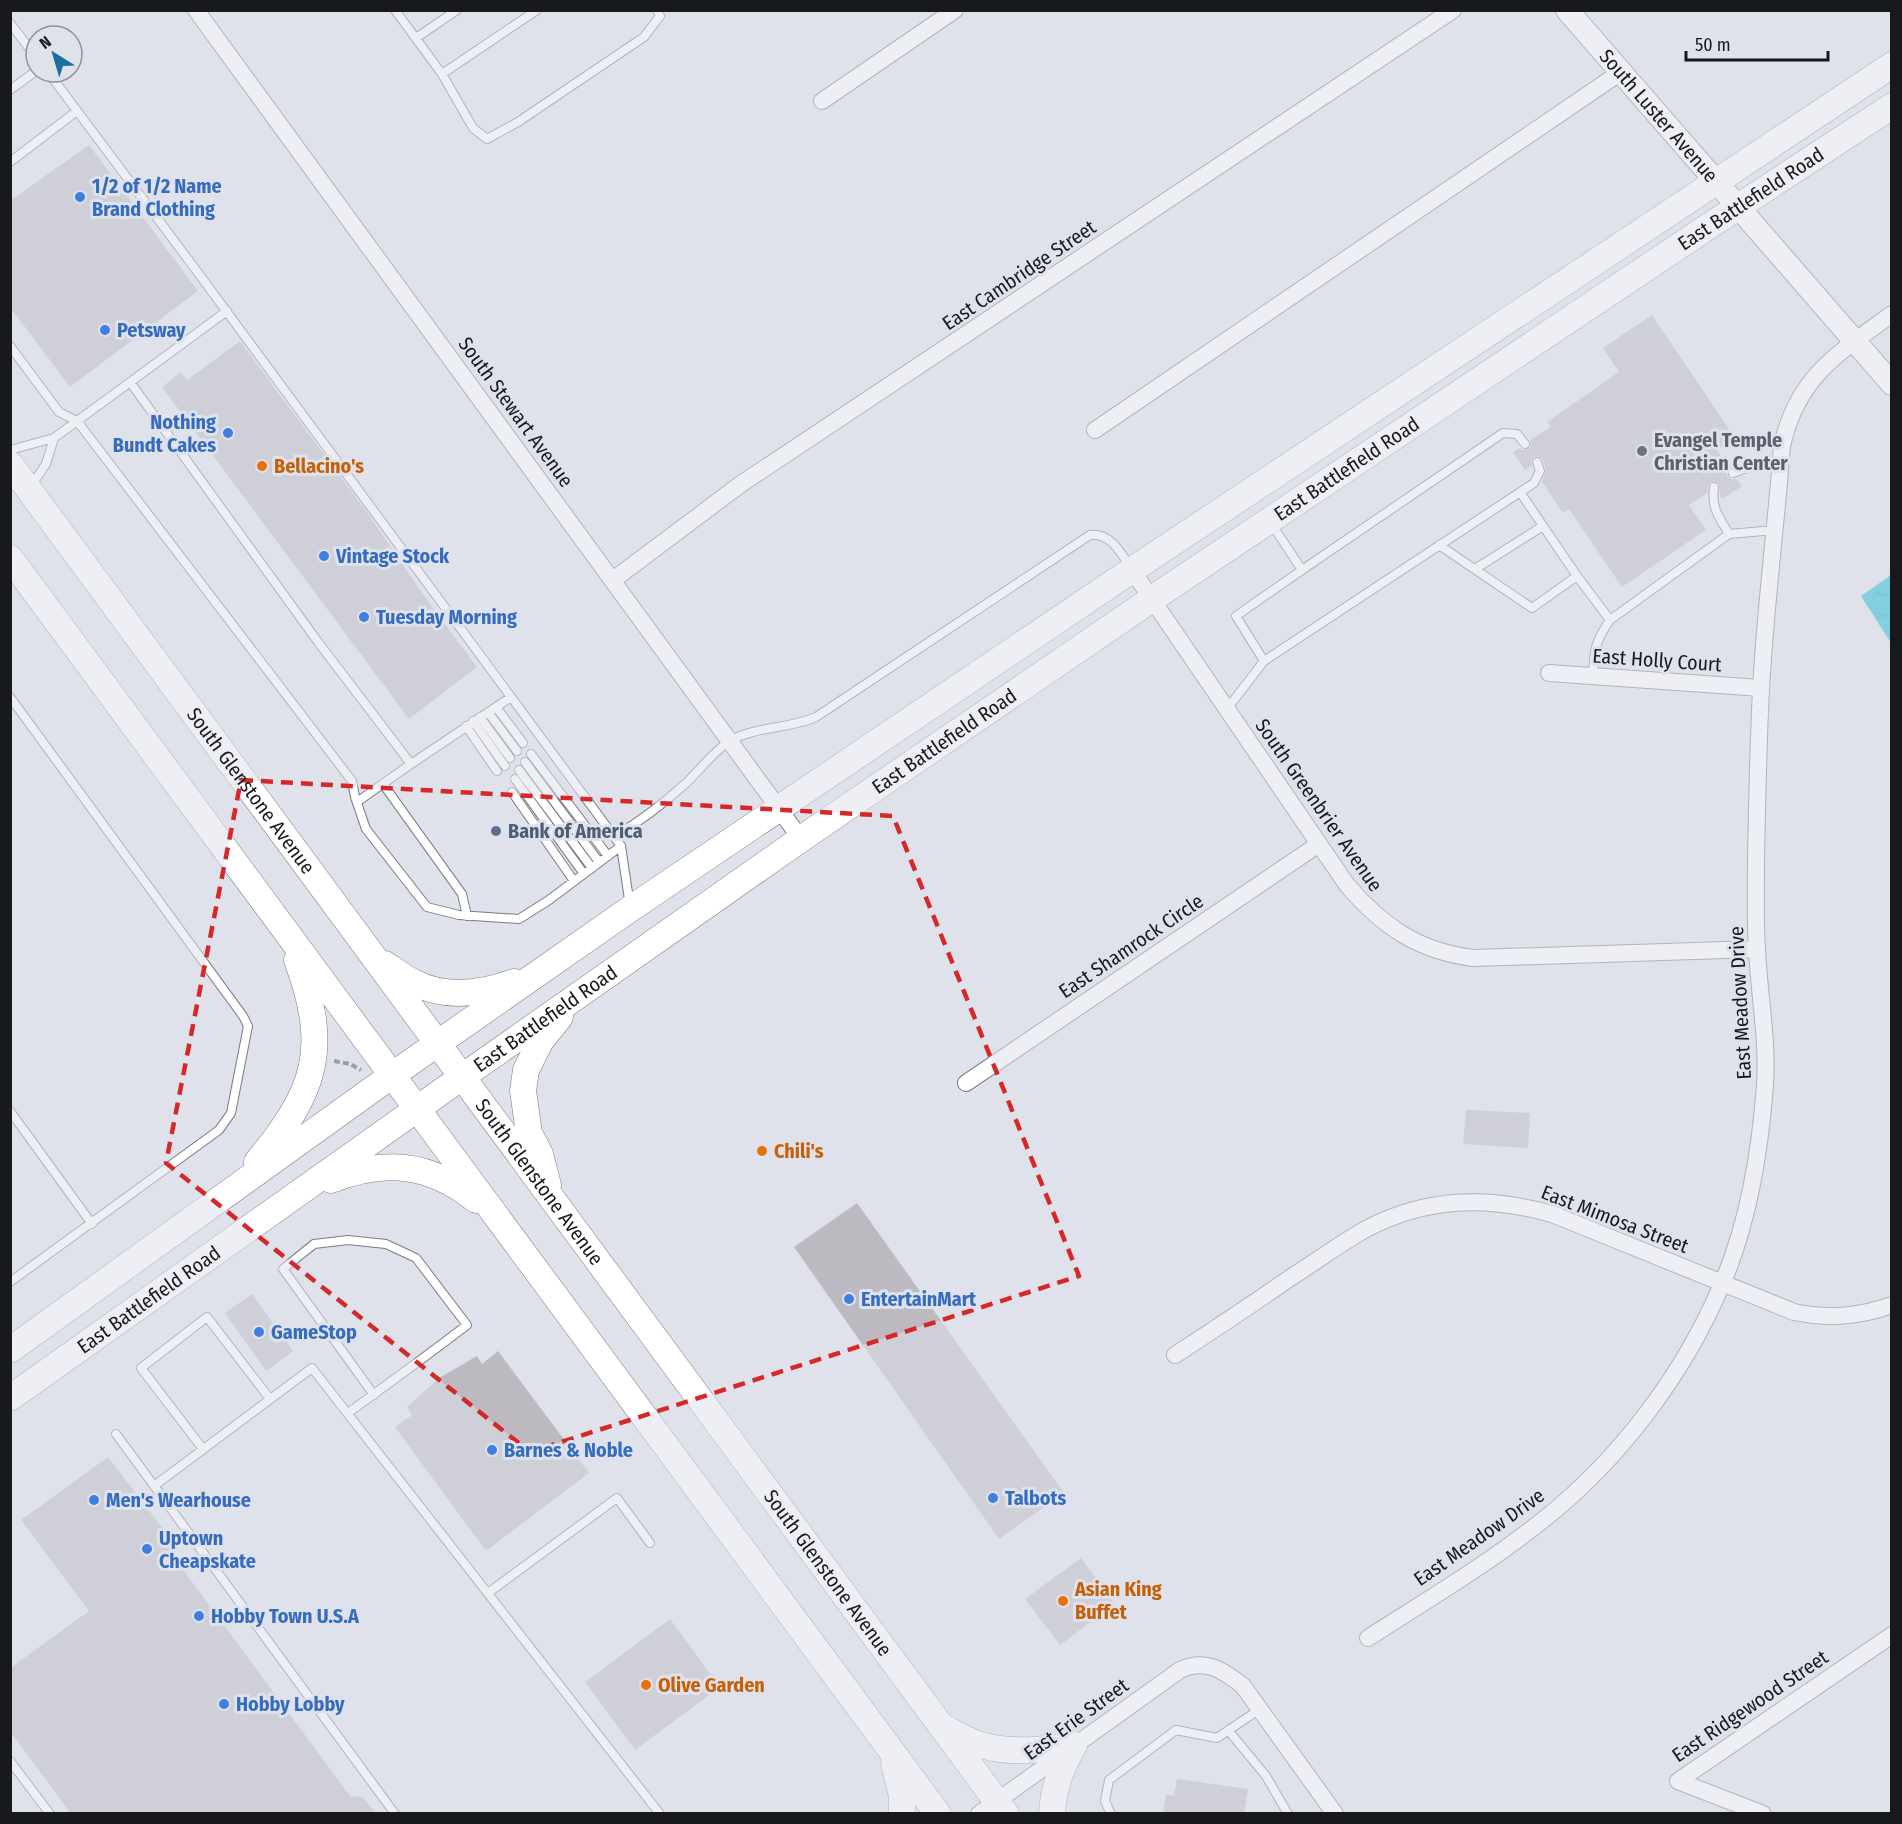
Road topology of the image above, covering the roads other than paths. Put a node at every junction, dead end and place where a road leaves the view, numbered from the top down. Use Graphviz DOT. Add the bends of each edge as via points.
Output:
graph roads {
  1 [pos="196,10"];
  2 [pos="395,10"];
  3 [pos="457,10"];
  4 [pos="537,10"];
  5 [pos="657,10"];
  6 [pos="956,10"];
  7 [pos="1453,10"];
  8 [pos="1567,10"];
  9 [pos="11,24"];
  10 [pos="416,38"];
  11 [pos="24,41"];
  12 [pos="1892,65"];
  13 [pos="1621,72"];
  14 [pos="442,74"];
  15 [pos="24,80"];
  16 [pos="57,84"];
  17 [pos="10,90"];
  18 [pos="822,101"];
  19 [pos="1892,106"];
  20 [pos="77,111"];
  21 [pos="10,162"];
  22 [pos="1715,181"];
  23 [pos="1738,207"];
  24 [pos="227,311"];
  25 [pos="1892,314"];
  26 [pos="1855,341"];
  27 [pos="10,346"];
  28 [pos="130,382"];
  29 [pos="1892,384"];
  30 [pos="77,421"];
  31 [pos="1095,430"];
  32 [pos="54,438"];
  33 [pos="1525,444"];
  34 [pos="10,450"];
  35 [pos="1537,462"];
  36 [pos="1780,463"];
  37 [pos="10,464"];
  38 [pos="1733,473"];
  39 [pos="1714,487"];
  40 [pos="29,490"];
  41 [pos="1520,492"];
  42 [pos="1269,520"];
  43 [pos="1543,526"];
  44 [pos="1775,530"];
  45 [pos="1729,534"];
  46 [pos="1439,545"];
  47 [pos="10,558"];
  48 [pos="1475,569"];
  49 [pos="1132,570"];
  50 [pos="1302,570"];
  51 [pos="1577,576"];
  52 [pos="613,580"];
  53 [pos="1152,599"];
  54 [pos="1610,620"];
  55 [pos="1264,661"];
  56 [pos="1550,673"];
  57 [pos="1593,676"];
  58 [pos="1761,688"];
  59 [pos="10,697"];
  60 [pos="511,697"];
  61 [pos="492,709"];
  62 [pos="1227,710"];
  63 [pos="473,721"];
  64 [pos="729,741"];
  65 [pos="520,747"];
  66 [pos="531,754"];
  67 [pos="525,762"];
  68 [pos="411,764"];
  69 [pos="519,770"];
  70 [pos="515,779"];
  71 [pos="383,784"];
  72 [pos="512,792"];
  73 [pos="357,802"];
  74 [pos="779,810"];
  75 [pos="614,837"];
  76 [pos="801,839"];
  77 [pos="1318,844"];
  78 [pos="621,846"];
  79 [pos="608,856"];
  80 [pos="596,865"];
  81 [pos="584,874"];
  82 [pos="574,881"];
  83 [pos="630,909"];
  84 [pos="467,916"];
  85 [pos="287,934"];
  86 [pos="1757,949"];
  87 [pos="374,958"];
  88 [pos="539,972"];
  89 [pos="574,999"];
  90 [pos="437,1043"];
  91 [pos="380,1070"];
  92 [pos="462,1077"];
  93 [pos="966,1083"];
  94 [pos="417,1110"];
  95 [pos="10,1111"];
  96 [pos="235,1188"];
  97 [pos="304,1190"];
  98 [pos="550,1197"];
  99 [pos="499,1219"];
  100 [pos="92,1224"];
  101 [pos="10,1282"];
  102 [pos="1723,1283"];
  103 [pos="1892,1305"];
  104 [pos="10,1350"];
  105 [pos="1175,1355"];
  106 [pos="374,1395"];
  107 [pos="10,1398"];
  108 [pos="270,1399"];
  109 [pos="348,1413"];
  110 [pos="116,1434"];
  111 [pos="203,1449"];
  112 [pos="154,1486"];
  113 [pos="650,1543"];
  114 [pos="488,1593"];
  115 [pos="1892,1635"];
  116 [pos="1368,1638"];
  117 [pos="1260,1709"];
  118 [pos="940,1725"];
  119 [pos="1228,1730"];
  120 [pos="1074,1745"];
  121 [pos="889,1748"];
  122 [pos="10,1761"];
  123 [pos="994,1809"];
  124 [pos="1334,1813"];
  125 [pos="50,1814"];
  126 [pos="395,1814"];
  127 [pos="660,1814"];
  128 [pos="902,1814"];
  129 [pos="938,1814"];
  130 [pos="1052,1814"];
  131 [pos="1111,1814"];
  132 [pos="1288,1814"];
  133 [pos="1763,1814"];
  1 -- 52 [label="street, South Stewart Avenue"];
  2 -- 10 [label="lane"];
  3 -- 10 [label="lane"];
  4 -- 14 [label="lane"];
  5 -- 14 [label="lane" via="660,16 644,37 487,139 473,128"];
  6 -- 18 [label="street"];
  7 -- 52 [label="street, East Cambridge Street" via="741,484"];
  8 -- 13 [label="street, South Luster Avenue"];
  9 -- 11 [label="lane"];
  10 -- 14 [label="lane"];
  12 -- 22 [label="main road, East Battlefield Road"];
  13 -- 22 [label="street, South Luster Avenue"];
  13 -- 31 [label="street"];
  15 -- 17 [label="lane"];
  16 -- 20 [label="lane"];
  19 -- 23 [label="main road, East Battlefield Road"];
  20 -- 21 [label="lane"];
  20 -- 24 [label="lane"];
  22 -- 23 [label="street, South Luster Avenue"];
  22 -- 49 [label="main road, East Battlefield Road"];
  23 -- 26 [label="street, South Luster Avenue"];
  23 -- 42 [label="main road, East Battlefield Road"];
  24 -- 28 [label="lane"];
  24 -- 60 [label="lane"];
  25 -- 26 [label="street, East Meadow Drive"];
  26 -- 29 [label="street, South Luster Avenue"];
  26 -- 36 [label="street, East Meadow Drive" via="1821,370 1795,404"];
  27 -- 30 [label="lane" via="59,412"];
  28 -- 30 [label="lane"];
  28 -- 68 [label="lane"];
  30 -- 32 [label="lane"];
  30 -- 73 [label="lane" via="352,781"];
  32 -- 34 [label="lane"];
  32 -- 40 [label="lane" via="46,464"];
  33 -- 50 [label="lane" via="1517,434 1503,433"];
  35 -- 41 [label="lane" via="1540,471 1534,483"];
  36 -- 38 [label="lane" via="1760,463"];
  36 -- 44 [label="street, East Meadow Drive"];
  37 -- 40 [label="main road, South Glenstone Avenue"];
  39 -- 45 [label="lane" via="1714,508"];
  40 -- 87 [label="main road, South Glenstone Avenue"];
  41 -- 43 [label="lane"];
  41 -- 46 [label="lane"];
  42 -- 50 [label="lane"];
  42 -- 53 [label="main road, East Battlefield Road"];
  43 -- 48 [label="lane"];
  43 -- 51 [label="lane"];
  44 -- 45 [label="lane"];
  44 -- 58 [label="street, East Meadow Drive"];
  45 -- 54 [label="lane"];
  46 -- 48 [label="lane"];
  46 -- 55 [label="lane"];
  47 -- 85 [label="main road"];
  48 -- 51 [label="lane" via="1532,608"];
  49 -- 53 [label="street, South Greenbrier Avenue"];
  49 -- 64 [label="lane" via="1114,544 1098,534 1090,535 816,717 753,731"];
  49 -- 74 [label="main road, East Battlefield Road"];
  50 -- 55 [label="lane" via="1236,616"];
  51 -- 54 [label="lane"];
  52 -- 64 [label="street, South Stewart Avenue"];
  53 -- 62 [label="street, South Greenbrier Avenue"];
  53 -- 76 [label="main road, East Battlefield Road"];
  54 -- 57 [label="lane" via="1594,649"];
  55 -- 62 [label="lane"];
  56 -- 57 [label="street, East Holly Court"];
  57 -- 58 [label="street, East Holly Court"];
  58 -- 86 [label="street, East Meadow Drive"];
  59 -- 100 [label="lane" via="248,1026 227,1121"];
  60 -- 61 [label="lane"];
  60 -- 75 [label="lane"];
  61 -- 63 [label="lane"];
  61 -- 65 [label="lane"];
  62 -- 77 [label="street, South Greenbrier Avenue"];
  63 -- 63 [label="lane" via="504,765"];
  63 -- 68 [label="lane"];
  64 -- 74 [label="street, South Stewart Avenue"];
  64 -- 75 [label="lane" via="684,785 638,823"];
  66 -- 79 [label="lane"];
  67 -- 80 [label="lane"];
  68 -- 71 [label="lane"];
  69 -- 80 [label="lane"];
  70 -- 81 [label="lane"];
  71 -- 73 [label="lane"];
  71 -- 84 [label="lane" via="462,894"];
  72 -- 82 [label="lane"];
  73 -- 84 [label="lane" via="366,829 427,907"];
  74 -- 76 [label="street, South Stewart Avenue"];
  74 -- 83 [label="main road, East Battlefield Road"];
  75 -- 78 [label="lane"];
  76 -- 89 [label="main road, East Battlefield Road"];
  77 -- 86 [label="street, South Greenbrier Avenue" via="1366,908 1417,943 1456,956"];
  77 -- 93 [label="street, East Shamrock Circle"];
  78 -- 79 [label="lane"];
  78 -- 83 [label="lane"];
  79 -- 80 [label="lane"];
  80 -- 81 [label="lane"];
  81 -- 82 [label="lane"];
  82 -- 84 [label="lane" via="519,919"];
  83 -- 88 [label="main road, East Battlefield Road"];
  85 -- 91 [label="main road"];
  85 -- 96 [label="main road" via="312,1012 314,1059 305,1091 291,1117"];
  86 -- 102 [label="street, East Meadow Drive" via="1766,1046 1762,1117 1752,1186"];
  87 -- 88 [label="main road" via="411,981 451,994 489,989"];
  87 -- 90 [label="main road, South Glenstone Avenue"];
  88 -- 90 [label="main road, East Battlefield Road"];
  89 -- 92 [label="main road, East Battlefield Road"];
  89 -- 98 [label="main road" via="540,1042 526,1070 523,1091 530,1133 540,1154"];
  90 -- 91 [label="main road, East Battlefield Road"];
  90 -- 92 [label="main road, South Glenstone Avenue"];
  91 -- 94 [label="main road"];
  91 -- 96 [label="main road, East Battlefield Road"];
  92 -- 94 [label="main road, East Battlefield Road"];
  92 -- 98 [label="main road, South Glenstone Avenue"];
  94 -- 97 [label="main road, East Battlefield Road"];
  94 -- 99 [label="main road"];
  95 -- 100 [label="lane"];
  96 -- 104 [label="main road, East Battlefield Road"];
  97 -- 99 [label="main road" via="362,1171 386,1166 409,1168 436,1174 458,1186"];
  97 -- 107 [label="main road, East Battlefield Road"];
  98 -- 118 [label="main road, South Glenstone Avenue"];
  99 -- 121 [label="main road"];
  100 -- 101 [label="lane"];
  102 -- 103 [label="street, East Mimosa Street" via="1812,1316 1854,1316"];
  102 -- 105 [label="street, East Mimosa Street" via="1541,1211 1490,1201 1447,1204 1405,1213 1366,1229"];
  102 -- 116 [label="street, East Meadow Drive" via="1668,1382 1599,1468 1517,1540"];
  106 -- 106 [label="lane" via="467,1325 416,1258 386,1244 348,1240 315,1244 283,1269"];
  106 -- 109 [label="lane"];
  108 -- 109 [label="lane" via="312,1368"];
  108 -- 111 [label="lane"];
  108 -- 111 [label="lane" via="207,1317 141,1368"];
  109 -- 114 [label="lane"];
  110 -- 112 [label="lane"];
  111 -- 112 [label="lane"];
  112 -- 126 [label="lane"];
  113 -- 114 [label="lane" via="616,1498"];
  114 -- 127 [label="lane"];
  115 -- 133 [label="street, East Ridgewood Street" via="1678,1780"];
  117 -- 119 [label="lane"];
  117 -- 120 [label="street, East Erie Street" via="1229,1675 1200,1665 1180,1670"];
  117 -- 124 [label="street"];
  118 -- 120 [label="main road" via="980,1745 1003,1749 1042,1750"];
  118 -- 123 [label="main road, South Glenstone Avenue"];
  119 -- 131 [label="lane" via="1217,1738 1176,1730 1109,1780 1105,1801"];
  119 -- 132 [label="lane" via="1266,1776"];
  120 -- 123 [label="street, East Erie Street"];
  120 -- 130 [label="main road" via="1056,1783"];
  121 -- 128 [label="main road" via="900,1788"];
  121 -- 129 [label="main road"];
  122 -- 125 [label="lane"];
}
